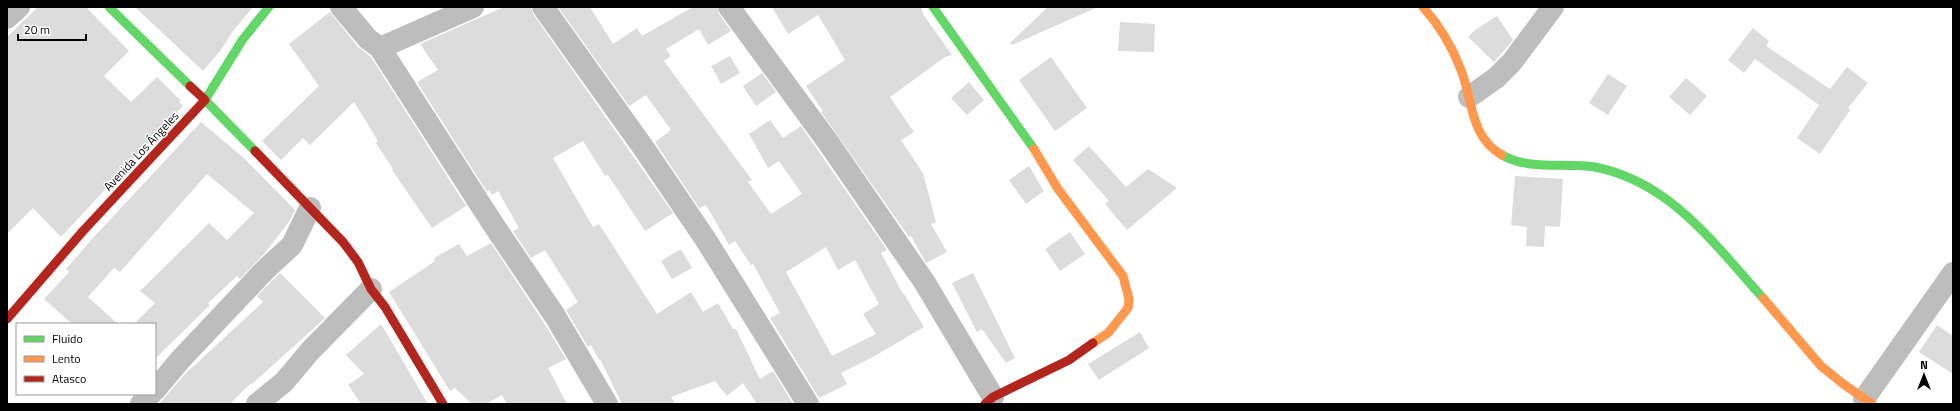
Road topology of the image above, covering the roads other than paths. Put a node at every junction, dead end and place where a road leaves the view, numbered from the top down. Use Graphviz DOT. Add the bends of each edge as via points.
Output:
graph roads {
  1 [pos="19,7"];
  2 [pos="109,7"];
  3 [pos="269,7"];
  4 [pos="341,7"];
  5 [pos="473,7"];
  6 [pos="543,7"];
  7 [pos="729,7"];
  8 [pos="933,7"];
  9 [pos="1423,7"];
  10 [pos="1553,7"];
  11 [pos="7,18"];
  12 [pos="380,48"];
  13 [pos="1469,97"];
  14 [pos="205,100"];
  15 [pos="310,208"];
  16 [pos="1953,273"];
  17 [pos="372,289"];
  18 [pos="7,319"];
  19 [pos="156,389"];
  20 [pos="150,395"];
  21 [pos="989,401"];
  22 [pos="1868,401"];
  23 [pos="141,404"];
  24 [pos="257,404"];
  25 [pos="443,404"];
  26 [pos="607,404"];
  27 [pos="808,404"];
  1 -- 11 [label="street"];
  2 -- 14 [label="street"];
  3 -- 14 [label="street, Avenida Los Ángeles" via="243,39"];
  4 -- 12 [label="street" via="368,39"];
  5 -- 12 [label="street"];
  6 -- 27 [label="street" via="706,240"];
  7 -- 21 [label="street" via="828,142 921,277"];
  8 -- 21 [label="street" via="1027,138 1058,189 1123,276 1129,299 1128,308 1108,333 1069,360"];
  9 -- 13 [label="street" via="1453,51"];
  10 -- 13 [label="street" via="1512,62 1496,78"];
  12 -- 26 [label="street" via="555,316"];
  13 -- 22 [label="street" via="1470,109 1484,141 1506,158 1533,166 1567,164 1606,170 1629,177 1672,201 1690,217 1815,360"];
  14 -- 15 [label="street"];
  14 -- 18 [label="street, Avenida Los Ángeles" via="83,231"];
  15 -- 17 [label="street" via="343,242 358,262"];
  15 -- 19 [label="street" via="292,245 265,270"];
  16 -- 22 [label="street"];
  17 -- 24 [label="street" via="311,350 284,382"];
  17 -- 25 [label="street"];
  20 -- 23 [label="street"];
}
